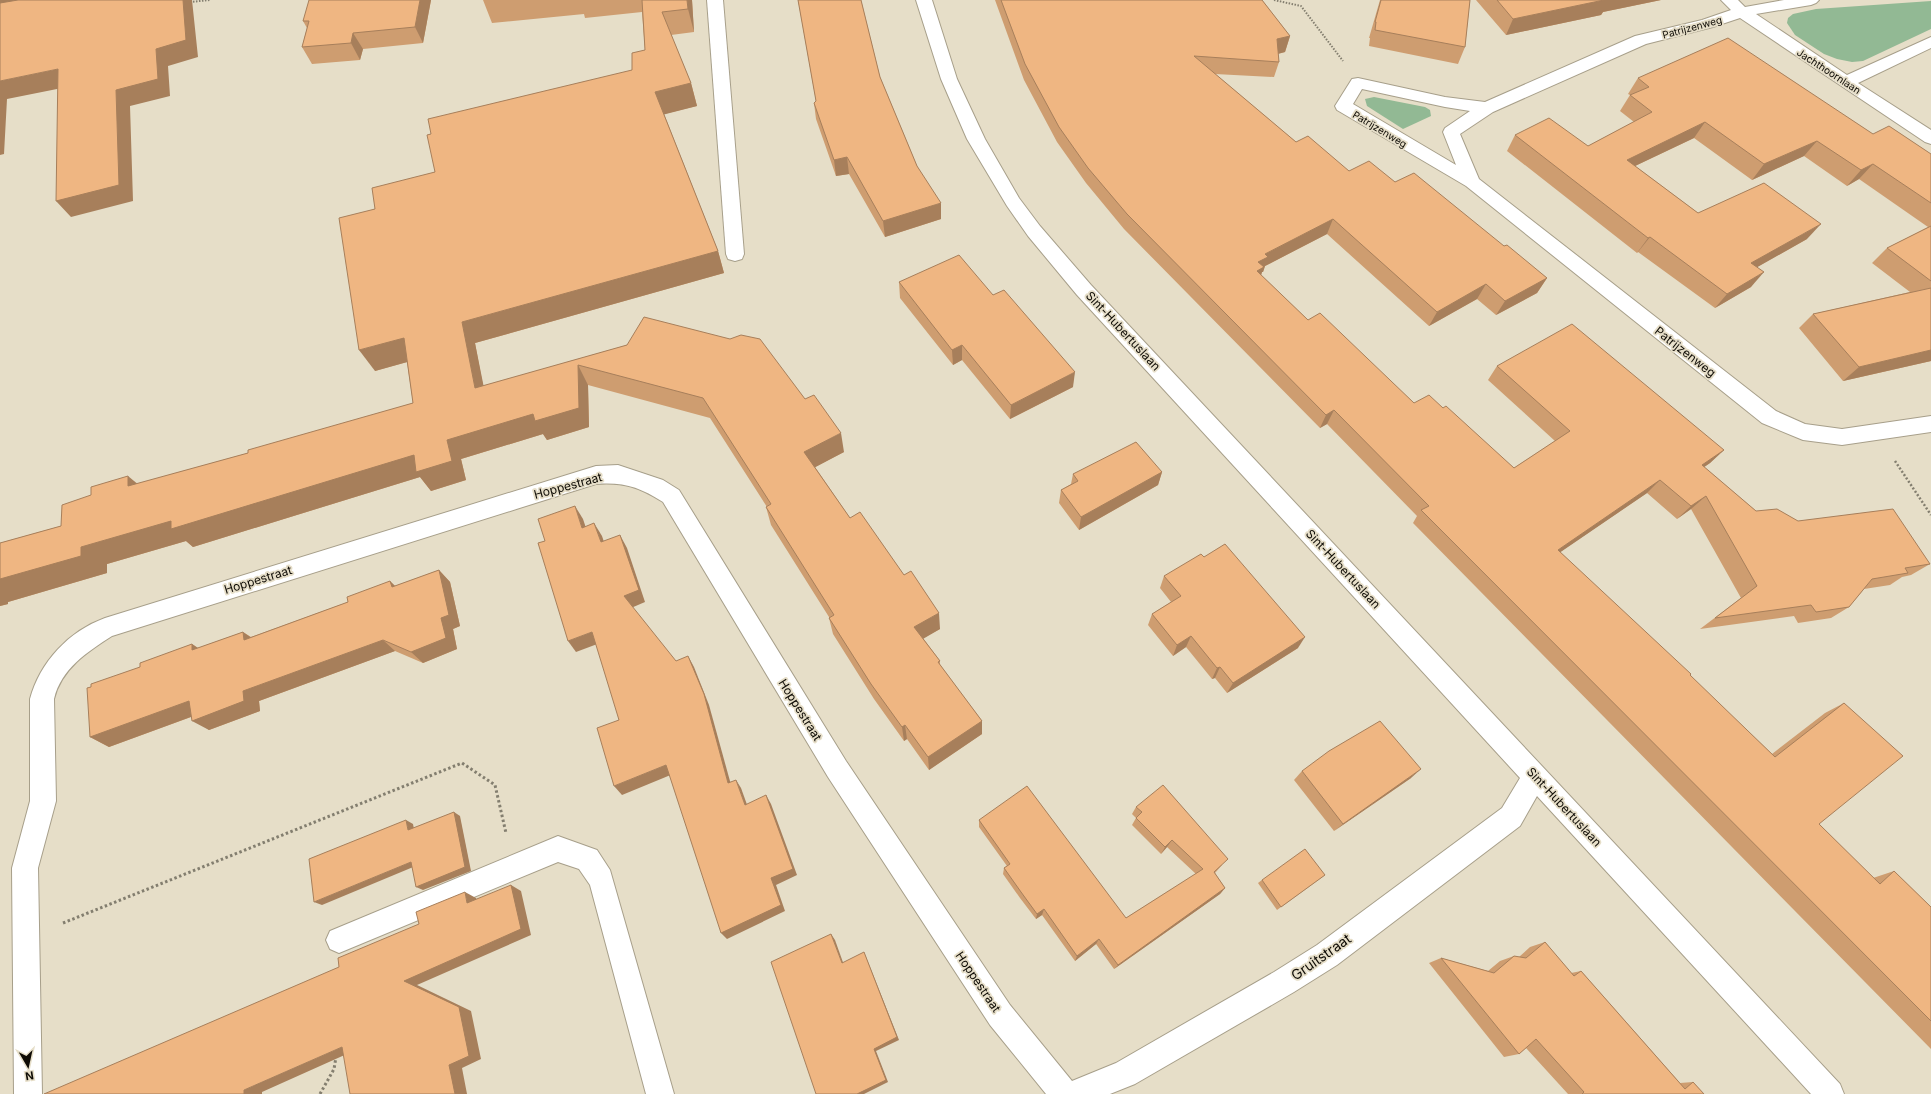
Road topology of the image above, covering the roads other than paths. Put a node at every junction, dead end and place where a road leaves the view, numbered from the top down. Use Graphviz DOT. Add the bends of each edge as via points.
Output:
graph roads {
  1 [pos="715,0"];
  2 [pos="924,0"];
  3 [pos="1729,0"];
  4 [pos="1811,0"];
  5 [pos="1742,12"];
  6 [pos="1931,42"];
  7 [pos="1846,82"];
  8 [pos="1487,108"];
  9 [pos="1931,138"];
  10 [pos="1472,182"];
  11 [pos="735,254"];
  12 [pos="1931,424"];
  13 [pos="1535,776"];
  14 [pos="339,940"];
  15 [pos="28,1094"];
  16 [pos="660,1094"];
  17 [pos="1064,1094"];
  18 [pos="1074,1094"];
  19 [pos="1830,1094"];
  1 -- 11 [label="street"];
  2 -- 13 [label="street, Sint-Hubertuslaan" via="949,79 976,139 1013,202 1034,231 1084,290"];
  3 -- 5 [label="street, Jachthoornlaan"];
  4 -- 5 [label="street, Patrijzenweg"];
  5 -- 7 [label="street, Jachthoornlaan"];
  5 -- 8 [label="street, Patrijzenweg" via="1707,24 1641,40"];
  6 -- 7 [label="street"];
  7 -- 9 [label="street, Jachthoornlaan"];
  8 -- 10 [label="street, Patrijzenweg" via="1451,132"];
  8 -- 10 [label="street, Patrijzenweg" via="1445,102 1358,83 1343,106"];
  10 -- 12 [label="street, Patrijzenweg" via="1769,417 1803,432 1842,437"];
  13 -- 18 [label="street, Gruitstraat" via="1511,817 1327,955 1125,1074"];
  13 -- 19 [label="street, Sint-Hubertuslaan"];
  14 -- 16 [label="street" via="558,850 588,859 601,879"];
  15 -- 17 [label="street, Hoppestraat" via="26,868 44,801 42,700 44,689 52,674 79,645 113,625 596,476 618,474 655,486 675,502 841,776 1000,1015"];
}
